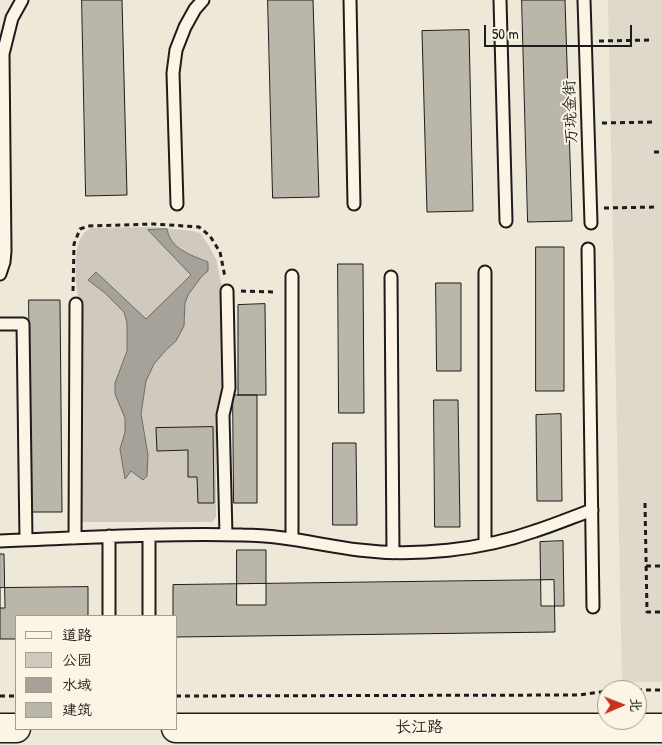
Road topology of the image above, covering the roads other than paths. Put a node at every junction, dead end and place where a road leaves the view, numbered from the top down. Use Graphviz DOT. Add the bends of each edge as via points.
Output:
graph roads {
  1 [pos="22,0"];
  2 [pos="203,0"];
  3 [pos="350,0"];
  4 [pos="500,0"];
  5 [pos="584,0"];
  6 [pos="177,204"];
  7 [pos="354,204"];
  8 [pos="506,221"];
  9 [pos="591,223"];
  10 [pos="588,249"];
  11 [pos="485,272"];
  12 [pos="0,274"];
  13 [pos="292,276"];
  14 [pos="391,276"];
  15 [pos="227,291"];
  16 [pos="76,304"];
  17 [pos="0,324"];
  18 [pos="592,510"];
  19 [pos="226,535"];
  20 [pos="109,536"];
  21 [pos="149,536"];
  22 [pos="75,538"];
  23 [pos="292,538"];
  24 [pos="26,540"];
  25 [pos="0,541"];
  26 [pos="485,544"];
  27 [pos="393,553"];
  28 [pos="593,607"];
  29 [pos="109,615"];
  30 [pos="149,615"];
  31 [pos="0,728"];
  32 [pos="15,728"];
  33 [pos="178,728"];
  34 [pos="662,728"];
  1 -- 12 [label="lane" via="12,18 3,54 5,251"];
  2 -- 6 [label="lane" via="184,27 173,72"];
  3 -- 7 [label="lane"];
  4 -- 8 [label="lane"];
  5 -- 9 [label="lane, 万珑金街"];
  10 -- 18 [label="lane"];
  11 -- 26 [label="lane"];
  13 -- 23 [label="lane"];
  14 -- 27 [label="lane"];
  15 -- 19 [label="lane" via="229,388 223,414"];
  16 -- 22 [label="lane"];
  17 -- 24 [label="lane" via="23,324"];
  18 -- 26 [label="lane" via="534,532"];
  18 -- 28 [label="lane"];
  19 -- 21 [label="lane"];
  19 -- 23 [label="lane"];
  20 -- 21 [label="lane"];
  20 -- 22 [label="lane"];
  20 -- 29 [label="lane"];
  21 -- 30 [label="lane"];
  22 -- 24 [label="lane"];
  23 -- 27 [label="lane"];
  24 -- 25 [label="lane"];
  26 -- 27 [label="lane"];
  31 -- 32 [label="street"];
  33 -- 34 [label="street, 长江路"];
}
